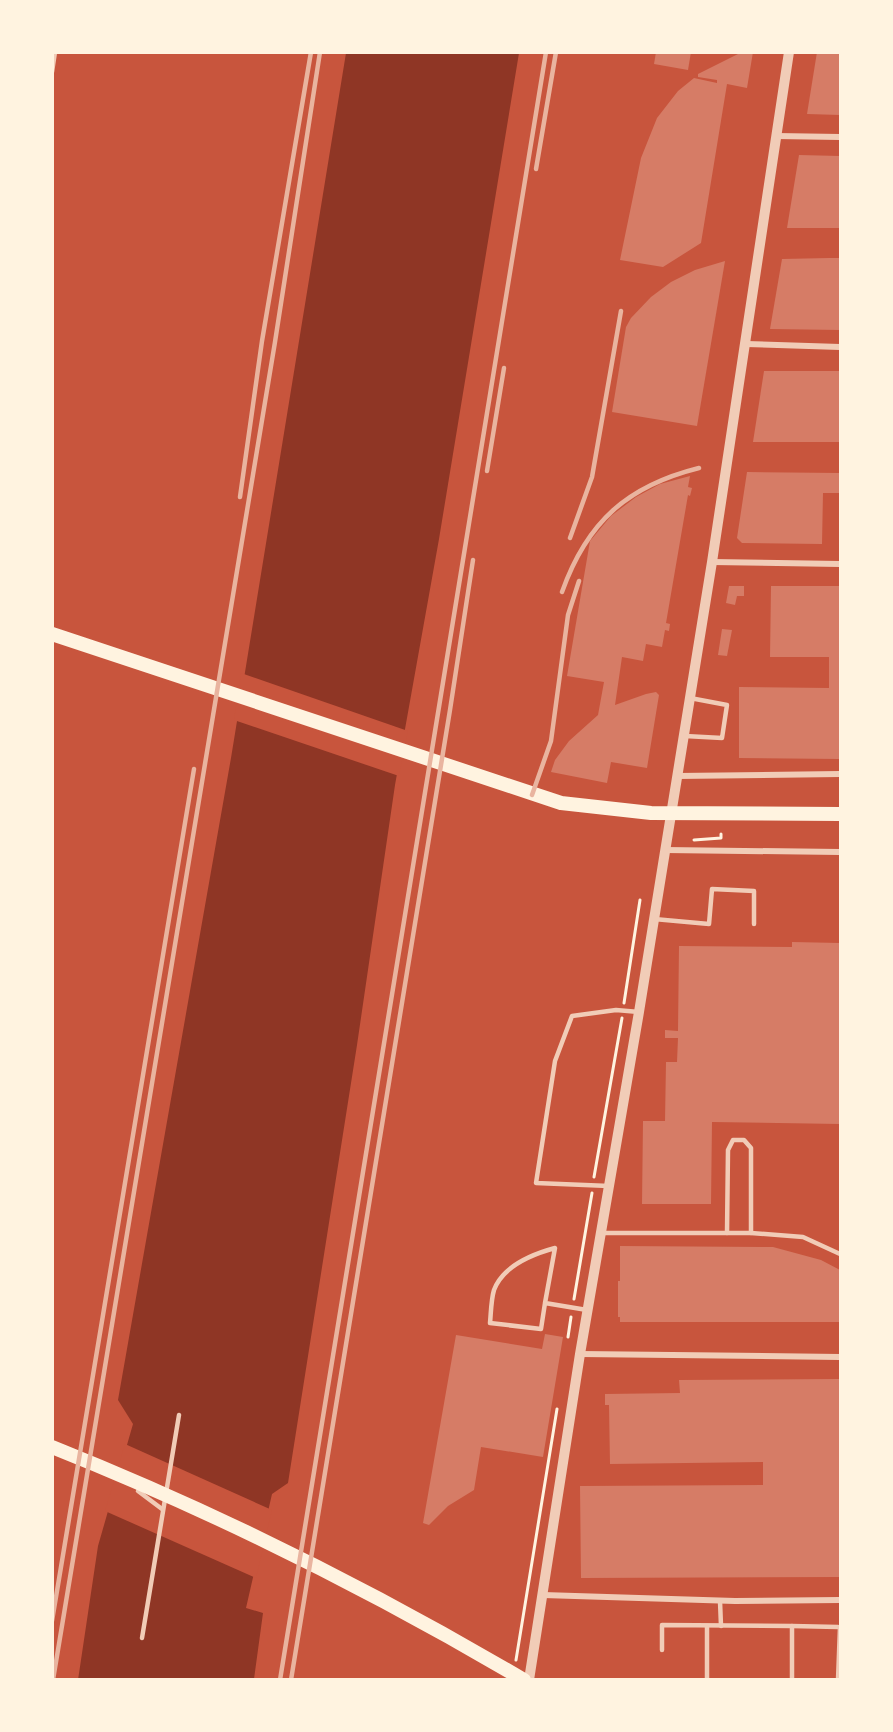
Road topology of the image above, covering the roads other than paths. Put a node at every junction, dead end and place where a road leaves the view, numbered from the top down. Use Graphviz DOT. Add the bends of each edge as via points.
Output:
graph roads {
  1 [pos="56,52"];
  2 [pos="789,52"];
  3 [pos="52,72"];
  4 [pos="776,136"];
  5 [pos="840,137"];
  6 [pos="746,344"];
  7 [pos="840,347"];
  8 [pos="712,562"];
  9 [pos="840,564"];
  10 [pos="52,634"];
  11 [pos="690,698"];
  12 [pos="684,736"];
  13 [pos="840,774"];
  14 [pos="677,776"];
  15 [pos="840,814"];
  16 [pos="665,850"];
  17 [pos="840,852"];
  18 [pos="654,919"];
  19 [pos="754,924"];
  20 [pos="639,1012"];
  21 [pos="609,1186"];
  22 [pos="601,1233"];
  23 [pos="727,1233"];
  24 [pos="751,1233"];
  25 [pos="840,1254"];
  26 [pos="545,1303"];
  27 [pos="587,1310"];
  28 [pos="580,1353"];
  29 [pos="840,1357"];
  30 [pos="179,1415"];
  31 [pos="52,1446"];
  32 [pos="138,1491"];
  33 [pos="162,1509"];
  34 [pos="543,1595"];
  35 [pos="840,1600"];
  36 [pos="720,1601"];
  37 [pos="721,1626"];
  38 [pos="792,1626"];
  39 [pos="707,1627"];
  40 [pos="839,1627"];
  41 [pos="142,1638"];
  42 [pos="662,1650"];
  43 [pos="519,1674"];
  44 [pos="529,1680"];
  45 [pos="706,1680"];
  46 [pos="792,1680"];
  47 [pos="838,1680"];
  1 -- 3 [label="lane"];
  2 -- 4 [label="street"];
  4 -- 5 [label="street"];
  4 -- 6 [label="street"];
  6 -- 7 [label="street"];
  6 -- 8 [label="street"];
  8 -- 9 [label="street"];
  8 -- 11 [label="street"];
  10 -- 15 [label="main road" via="561,803 651,813"];
  11 -- 12 [label="street"];
  11 -- 12 [label="lane" via="727,705 723,738"];
  12 -- 14 [label="street"];
  13 -- 14 [label="street"];
  14 -- 16 [label="street"];
  16 -- 17 [label="street"];
  16 -- 18 [label="street"];
  18 -- 19 [label="lane" via="709,924 712,889 754,891"];
  18 -- 20 [label="street"];
  20 -- 21 [label="street"];
  20 -- 21 [label="lane" via="572,1016 555,1060 536,1183"];
  21 -- 22 [label="street"];
  22 -- 23 [label="lane"];
  22 -- 27 [label="street"];
  23 -- 24 [label="lane"];
  23 -- 24 [label="lane" via="728,1150 733,1140 744,1140 751,1148"];
  24 -- 25 [label="lane" via="803,1238"];
  26 -- 26 [label="lane" via="555,1248 534,1254 511,1268 494,1289 490,1323 541,1329"];
  26 -- 27 [label="lane"];
  27 -- 28 [label="street"];
  28 -- 29 [label="street"];
  28 -- 34 [label="street"];
  30 -- 33 [label="lane"];
  31 -- 43 [label="main road" via="375,1596"];
  32 -- 33 [label="lane"];
  33 -- 41 [label="lane"];
  34 -- 36 [label="street"];
  34 -- 44 [label="street"];
  35 -- 36 [label="street"];
  36 -- 37 [label="lane"];
  37 -- 38 [label="lane"];
  37 -- 39 [label="lane"];
  38 -- 40 [label="lane"];
  38 -- 46 [label="lane"];
  39 -- 42 [label="lane" via="662,1625"];
  39 -- 45 [label="lane"];
  40 -- 47 [label="lane"];
}
